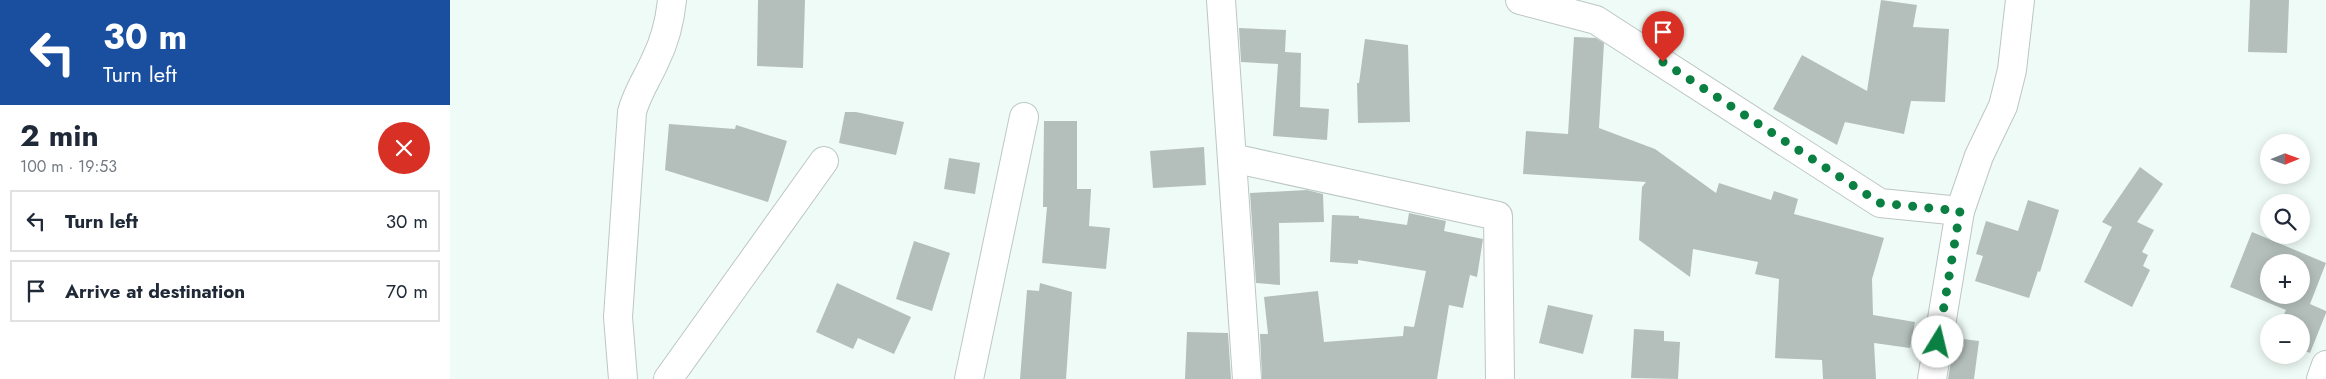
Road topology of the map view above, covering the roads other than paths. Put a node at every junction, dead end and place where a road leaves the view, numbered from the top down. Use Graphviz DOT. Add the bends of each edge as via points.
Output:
graph roads {
  1 [pos="672,0"];
  2 [pos="1221,0"];
  3 [pos="1520,0"];
  4 [pos="2020,0"];
  5 [pos="1024,117"];
  6 [pos="1232,158"];
  7 [pos="824,161"];
  8 [pos="1960,211"];
  9 [pos="2326,365"];
  10 [pos="622,379"];
  11 [pos="668,379"];
  12 [pos="969,379"];
  13 [pos="1247,379"];
  14 [pos="1500,379"];
  15 [pos="1932,379"];
  16 [pos="2321,379"];
  1 -- 10 [label="street" via="656,60 638,92 632,112 618,317"];
  2 -- 6 [label="street"];
  3 -- 8 [label="street" via="1596,20 1880,203"];
  4 -- 8 [label="street" via="2012,70 2003,106 1979,156"];
  5 -- 12 [label="street"];
  6 -- 13 [label="street"];
  6 -- 14 [label="street" via="1498,216"];
  7 -- 11 [label="street"];
  8 -- 15 [label="street"];
  9 -- 16 [label="street"];
}
